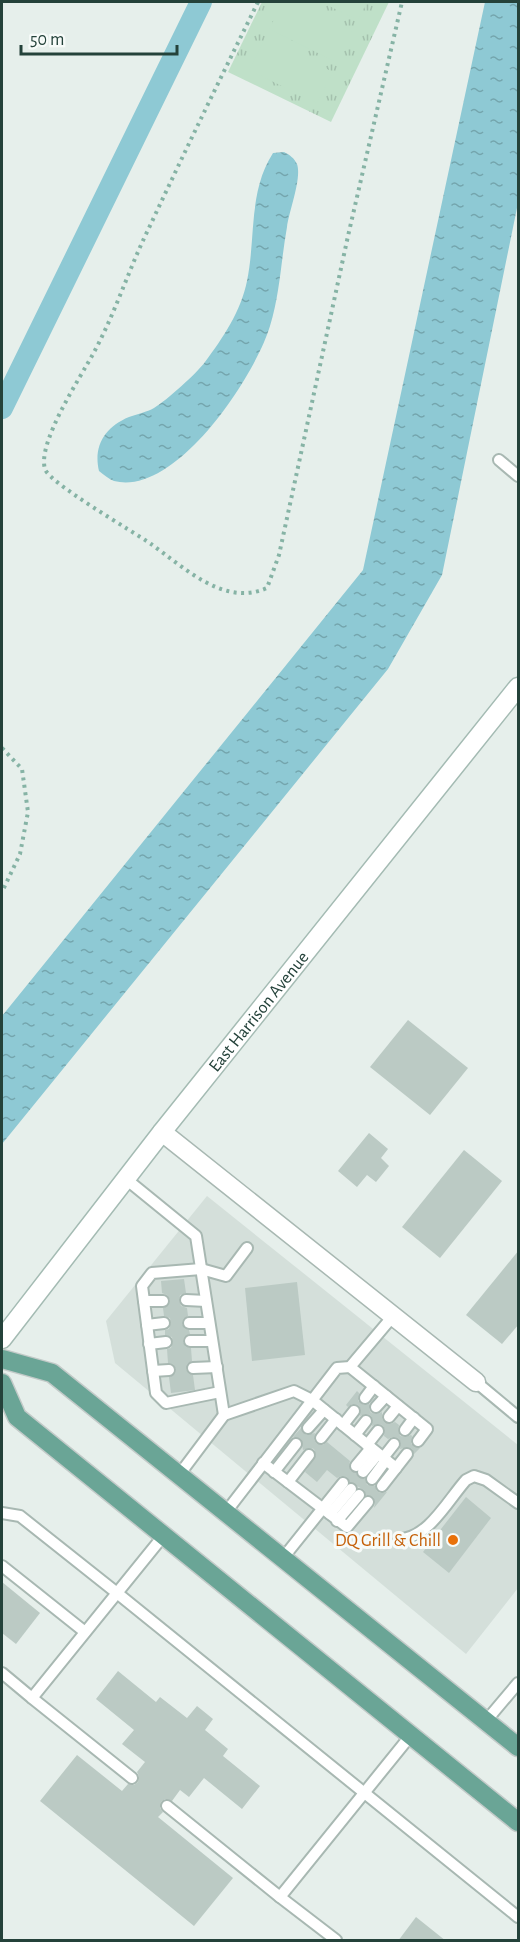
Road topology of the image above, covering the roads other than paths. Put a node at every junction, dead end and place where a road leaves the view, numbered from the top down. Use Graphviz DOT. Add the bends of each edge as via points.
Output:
graph roads {
  1 [pos="499,460"];
  2 [pos="519,476"];
  3 [pos="519,687"];
  4 [pos="162,1132"];
  5 [pos="126,1179"];
  6 [pos="247,1248"];
  7 [pos="201,1269"];
  8 [pos="186,1300"];
  9 [pos="144,1301"];
  10 [pos="162,1301"];
  11 [pos="206,1301"];
  12 [pos="393,1316"];
  13 [pos="164,1323"];
  14 [pos="189,1323"];
  15 [pos="209,1323"];
  16 [pos="147,1325"];
  17 [pos="2,1339"];
  18 [pos="190,1341"];
  19 [pos="212,1341"];
  20 [pos="166,1342"];
  21 [pos="149,1344"];
  22 [pos="2,1359"];
  23 [pos="217,1367"];
  24 [pos="350,1367"];
  25 [pos="193,1368"];
  26 [pos="169,1370"];
  27 [pos="153,1371"];
  28 [pos="476,1382"];
  29 [pos="2,1383"];
  30 [pos="374,1386"];
  31 [pos="220,1392"];
  32 [pos="386,1396"];
  33 [pos="364,1398"];
  34 [pos="312,1400"];
  35 [pos="398,1406"];
  36 [pos="376,1407"];
  37 [pos="324,1410"];
  38 [pos="354,1411"];
  39 [pos="224,1415"];
  40 [pos="388,1417"];
  41 [pos="519,1417"];
  42 [pos="414,1418"];
  43 [pos="366,1421"];
  44 [pos="339,1422"];
  45 [pos="308,1428"];
  46 [pos="405,1430"];
  47 [pos="378,1431"];
  48 [pos="355,1435"];
  49 [pos="321,1438"];
  50 [pos="418,1441"];
  51 [pos="296,1444"];
  52 [pos="394,1444"];
  53 [pos="377,1453"];
  54 [pos="407,1454"];
  55 [pos="309,1455"];
  56 [pos="263,1463"];
  57 [pos="396,1468"];
  58 [pos="274,1472"];
  59 [pos="179,1474"];
  60 [pos="288,1482"];
  61 [pos="382,1486"];
  62 [pos="519,1503"];
  63 [pos="226,1512"];
  64 [pos="2,1513"];
  65 [pos="330,1515"];
  66 [pos="164,1535"];
  67 [pos="399,1539"];
  68 [pos="284,1558"];
  69 [pos="2,1566"];
  70 [pos="117,1593"];
  71 [pos="86,1632"];
  72 [pos="2,1673"];
  73 [pos="519,1683"];
  74 [pos="32,1698"];
  75 [pos="486,1721"];
  76 [pos="411,1735"];
  77 [pos="519,1747"];
  78 [pos="132,1778"];
  79 [pos="365,1792"];
  80 [pos="168,1806"];
  81 [pos="519,1822"];
  82 [pos="280,1897"];
  83 [pos="519,1917"];
  84 [pos="336,1941"];
  1 -- 2 [label="lane"];
  3 -- 4 [label="main road, East Harrison Avenue"];
  4 -- 5 [label="main road, East Harrison Avenue"];
  4 -- 12 [label="main road"];
  5 -- 7 [label="lane" via="196,1236"];
  5 -- 17 [label="main road, East Harrison Avenue"];
  6 -- 7 [label="lane" via="226,1276"];
  7 -- 9 [label="lane" via="152,1273 142,1286"];
  7 -- 11 [label="lane"];
  8 -- 11 [label="lane"];
  9 -- 10 [label="lane"];
  9 -- 16 [label="lane"];
  11 -- 15 [label="lane"];
  12 -- 24 [label="lane"];
  12 -- 28 [label="main road"];
  13 -- 16 [label="lane"];
  14 -- 15 [label="lane"];
  15 -- 19 [label="lane"];
  16 -- 21 [label="lane"];
  18 -- 19 [label="lane"];
  19 -- 23 [label="lane"];
  20 -- 21 [label="lane"];
  21 -- 27 [label="lane"];
  22 -- 59 [label="main road" via="52,1373"];
  23 -- 25 [label="lane"];
  23 -- 31 [label="lane"];
  24 -- 30 [label="lane"];
  24 -- 34 [label="lane" via="337,1368"];
  26 -- 27 [label="lane"];
  27 -- 31 [label="lane" via="156,1393 166,1403"];
  28 -- 41 [label="lane"];
  29 -- 66 [label="main road" via="17,1417"];
  30 -- 32 [label="lane"];
  30 -- 33 [label="lane"];
  31 -- 39 [label="lane"];
  32 -- 35 [label="lane"];
  32 -- 36 [label="lane"];
  34 -- 37 [label="lane"];
  34 -- 39 [label="lane" via="294,1391"];
  34 -- 56 [label="lane"];
  35 -- 40 [label="lane"];
  35 -- 42 [label="lane"];
  37 -- 44 [label="lane"];
  37 -- 45 [label="lane"];
  38 -- 44 [label="lane"];
  39 -- 59 [label="lane"];
  42 -- 46 [label="lane"];
  42 -- 50 [label="lane" via="427,1429"];
  43 -- 48 [label="lane"];
  44 -- 48 [label="lane"];
  44 -- 49 [label="lane"];
  47 -- 53 [label="lane"];
  48 -- 53 [label="lane"];
  51 -- 58 [label="lane"];
  52 -- 53 [label="lane"];
  53 -- 53 [label="lane" via="364,1472"];
  53 -- 57 [label="lane"];
  54 -- 57 [label="lane"];
  55 -- 60 [label="lane"];
  56 -- 58 [label="lane"];
  56 -- 63 [label="lane"];
  57 -- 61 [label="lane"];
  58 -- 60 [label="lane"];
  59 -- 63 [label="main road"];
  60 -- 65 [label="lane"];
  62 -- 67 [label="lane" via="474,1476 466,1480 421,1533"];
  63 -- 68 [label="main road"];
  64 -- 70 [label="lane" via="20,1516"];
  65 -- 65 [label="lane" via="355,1492 347,1527"];
  65 -- 68 [label="lane"];
  66 -- 70 [label="lane"];
  66 -- 76 [label="main road"];
  68 -- 75 [label="main road"];
  69 -- 71 [label="lane"];
  70 -- 71 [label="lane"];
  70 -- 79 [label="lane"];
  71 -- 74 [label="lane"];
  72 -- 74 [label="lane"];
  73 -- 75 [label="lane"];
  74 -- 78 [label="lane"];
  75 -- 77 [label="main road"];
  76 -- 79 [label="lane"];
  76 -- 81 [label="main road"];
  79 -- 82 [label="lane"];
  79 -- 83 [label="lane"];
  80 -- 82 [label="lane"];
  82 -- 84 [label="lane"];
}
